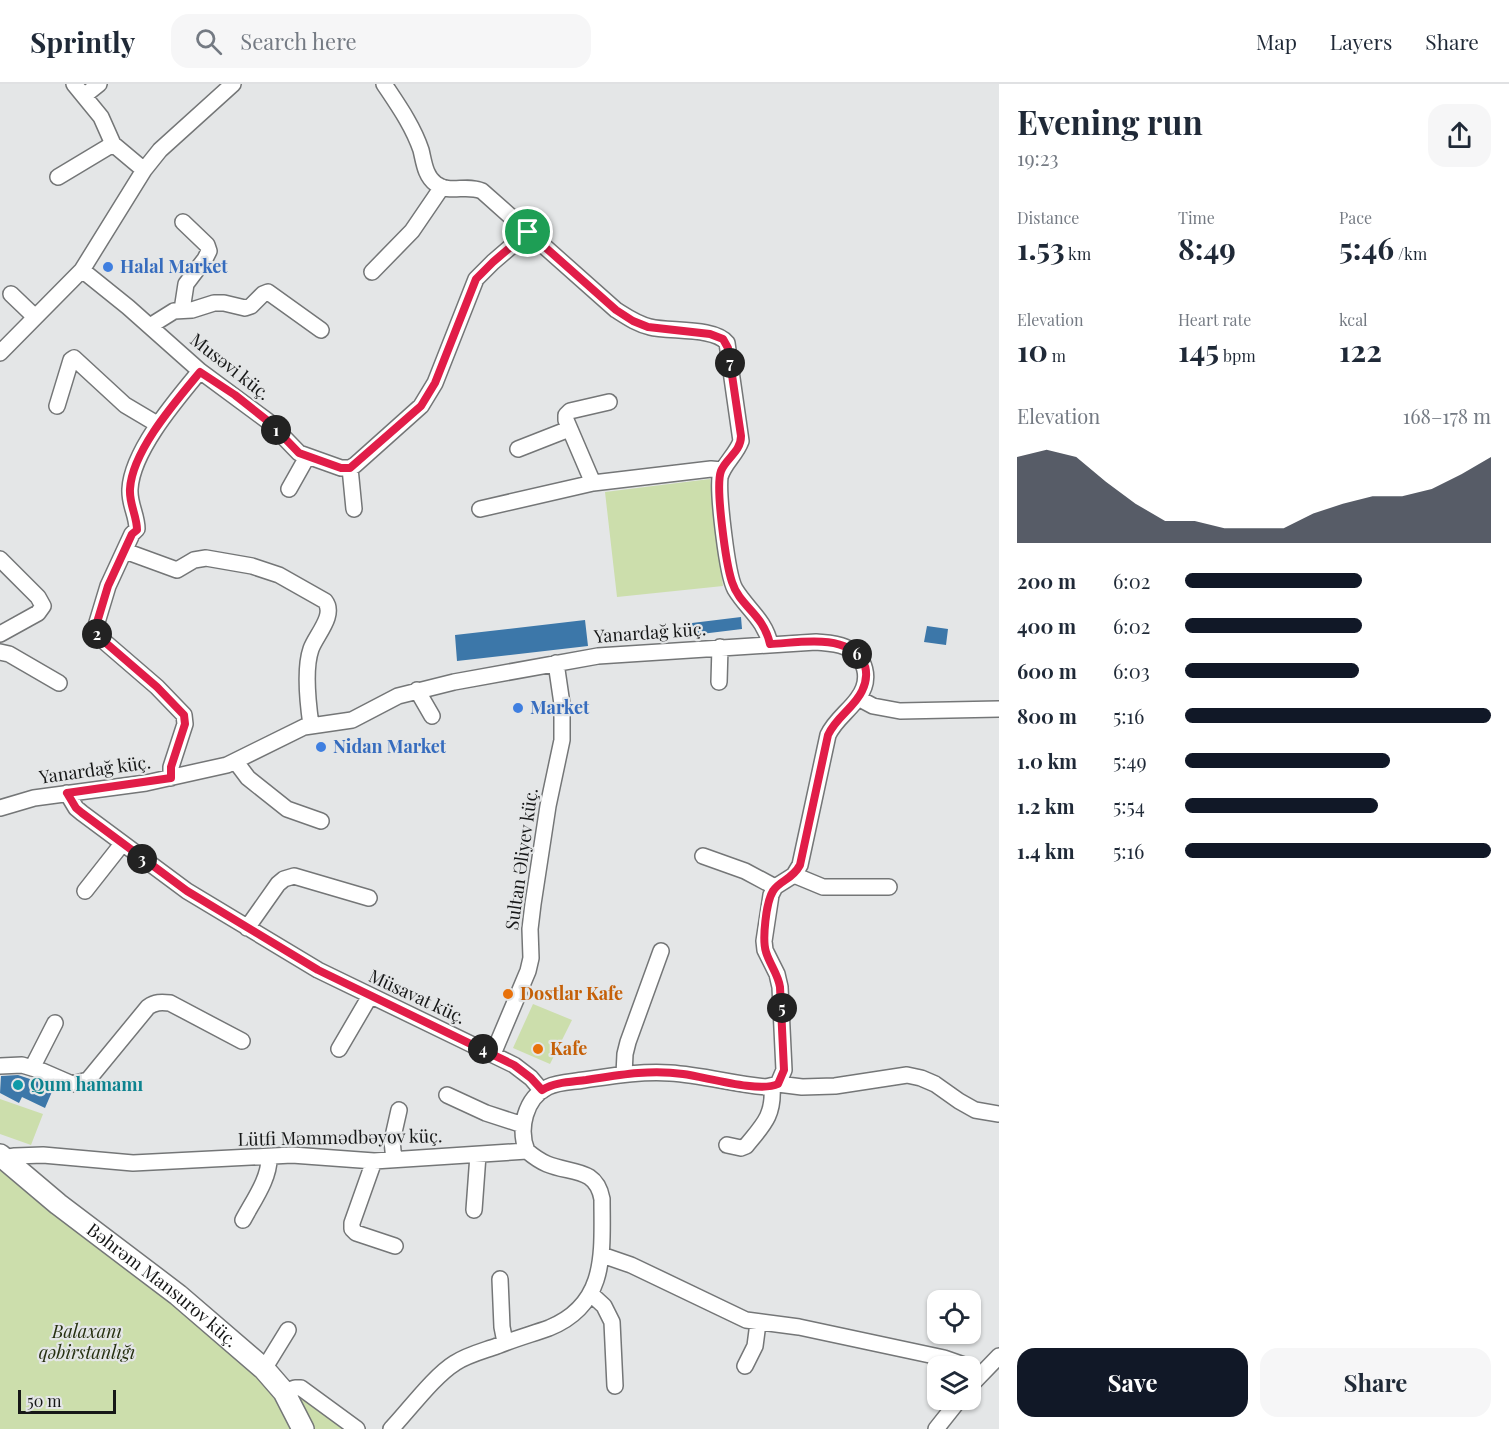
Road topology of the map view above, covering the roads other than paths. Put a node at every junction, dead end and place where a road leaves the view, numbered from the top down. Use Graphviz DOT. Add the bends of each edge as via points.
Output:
graph roads {
  1 [pos="99,84"];
  2 [pos="233,84"];
  3 [pos="384,84"];
  4 [pos="79,90"];
  5 [pos="112,144"];
  6 [pos="144,170"];
  7 [pos="58,177"];
  8 [pos="442,187"];
  9 [pos="183,222"];
  10 [pos="528,232"];
  11 [pos="81,270"];
  12 [pos="372,272"];
  13 [pos="11,294"];
  14 [pos="182,310"];
  15 [pos="35,317"];
  16 [pos="150,326"];
  17 [pos="321,330"];
  18 [pos="0,353"];
  19 [pos="200,372"];
  20 [pos="609,402"];
  21 [pos="57,406"];
  22 [pos="157,424"];
  23 [pos="569,429"];
  24 [pos="518,449"];
  25 [pos="307,457"];
  26 [pos="350,468"];
  27 [pos="722,470"];
  28 [pos="592,483"];
  29 [pos="290,489"];
  30 [pos="354,509"];
  31 [pos="480,509"];
  32 [pos="125,551"];
  33 [pos="0,559"];
  34 [pos="0,634"];
  35 [pos="770,644"];
  36 [pos="720,647"];
  37 [pos="0,652"];
  38 [pos="556,663"];
  39 [pos="718,682"];
  40 [pos="59,683"];
  41 [pos="417,690"];
  42 [pos="858,698"];
  43 [pos="999,709"];
  44 [pos="432,717"];
  45 [pos="311,725"];
  46 [pos="236,762"];
  47 [pos="171,778"];
  48 [pos="67,793"];
  49 [pos="0,808"];
  50 [pos="321,821"];
  51 [pos="122,844"];
  52 [pos="703,856"];
  53 [pos="794,875"];
  54 [pos="775,887"];
  55 [pos="889,887"];
  56 [pos="85,891"];
  57 [pos="369,898"];
  58 [pos="247,928"];
  59 [pos="661,951"];
  60 [pos="370,996"];
  61 [pos="55,1023"];
  62 [pos="242,1041"];
  63 [pos="339,1048"];
  64 [pos="493,1054"];
  65 [pos="0,1066"];
  66 [pos="32,1068"];
  67 [pos="624,1074"];
  68 [pos="775,1085"];
  69 [pos="542,1090"];
  70 [pos="447,1095"];
  71 [pos="399,1110"];
  72 [pos="999,1114"];
  73 [pos="523,1125"];
  74 [pos="727,1145"];
  75 [pos="527,1151"];
  76 [pos="478,1155"];
  77 [pos="1,1157"];
  78 [pos="269,1157"];
  79 [pos="394,1160"];
  80 [pos="374,1161"];
  81 [pos="474,1210"];
  82 [pos="243,1220"];
  83 [pos="394,1246"];
  84 [pos="602,1254"];
  85 [pos="500,1279"];
  86 [pos="591,1294"];
  87 [pos="758,1323"];
  88 [pos="288,1330"];
  89 [pos="505,1342"];
  90 [pos="935,1356"];
  91 [pos="999,1356"];
  92 [pos="745,1366"];
  93 [pos="981,1368"];
  94 [pos="264,1369"];
  95 [pos="615,1386"];
  96 [pos="284,1392"];
  97 [pos="951,1410"];
  98 [pos="303,1429"];
  99 [pos="357,1429"];
  100 [pos="392,1429"];
  101 [pos="936,1429"];
  1 -- 4 [label="street"];
  2 -- 6 [label="street" via="160,150"];
  3 -- 8 [label="street" via="411,126 429,177"];
  4 -- 5 [label="street" via="101,117"];
  5 -- 6 [label="street"];
  5 -- 7 [label="street"];
  6 -- 11 [label="street"];
  8 -- 10 [label="street" via="482,191"];
  8 -- 12 [label="street" via="412,231"];
  9 -- 14 [label="street" via="207,244 209,251 186,284"];
  10 -- 26 [label="street" via="476,279 435,383 421,406"];
  10 -- 27 [label="street" via="633,321 723,339 728,348 741,441"];
  11 -- 15 [label="street"];
  11 -- 16 [label="street, Musəvi küç."];
  13 -- 15 [label="street"];
  14 -- 16 [label="street"];
  14 -- 17 [label="street" via="214,303 245,308 268,292"];
  15 -- 18 [label="street"];
  16 -- 19 [label="street, Musəvi küç."];
  19 -- 22 [label="street"];
  19 -- 25 [label="street, Musəvi küç." via="269,422 291,447"];
  20 -- 23 [label="street" via="570,411 566,415"];
  21 -- 22 [label="street" via="74,358 125,405"];
  22 -- 32 [label="street" via="131,477 130,502 137,530"];
  23 -- 24 [label="street"];
  23 -- 28 [label="street"];
  25 -- 26 [label="street, Musəvi küç."];
  25 -- 29 [label="street"];
  26 -- 30 [label="street"];
  27 -- 28 [label="street"];
  27 -- 35 [label="street" via="719,489 731,578 737,592 765,627"];
  28 -- 31 [label="street"];
  32 -- 45 [label="street" via="177,570 206,558 259,568 325,601 328,615 309,656"];
  32 -- 47 [label="street" via="108,586 95,629 184,715"];
  33 -- 34 [label="street" via="43,606 38,613"];
  35 -- 36 [label="street, Yanardağ küç."];
  35 -- 42 [label="street, Yanardağ küç." via="816,642 844,646 857,654 866,668"];
  36 -- 38 [label="street, Yanardağ küç."];
  36 -- 39 [label="street"];
  37 -- 40 [label="street"];
  38 -- 41 [label="street, Yanardağ küç."];
  38 -- 64 [label="street, Sultan Əliyev küç." via="562,704 561,740 533,904 531,958"];
  41 -- 44 [label="street"];
  41 -- 45 [label="street, Yanardağ küç." via="352,720"];
  42 -- 43 [label="street" via="879,708 900,711"];
  42 -- 53 [label="street, Yanardağ küç." via="828,735 803,855"];
  45 -- 46 [label="street, Yanardağ küç."];
  46 -- 47 [label="street, Yanardağ küç."];
  46 -- 50 [label="street" via="248,778 287,809"];
  47 -- 48 [label="street, Yanardağ küç."];
  48 -- 49 [label="street, Yanardağ küç."];
  48 -- 51 [label="street, Müsavat küç." via="76,808"];
  51 -- 56 [label="street"];
  51 -- 58 [label="street, Müsavat küç."];
  52 -- 54 [label="street"];
  53 -- 54 [label="street"];
  53 -- 55 [label="street" via="823,887"];
  54 -- 68 [label="street" via="769,901 764,941 780,987 784,1070"];
  57 -- 58 [label="street" via="294,876 278,884"];
  58 -- 60 [label="street, Müsavat küç."];
  59 -- 67 [label="street" via="628,1042"];
  60 -- 63 [label="street"];
  60 -- 64 [label="street, Müsavat küç."];
  61 -- 66 [label="street"];
  62 -- 66 [label="street" via="170,1003 154,1003 88,1080 72,1084"];
  64 -- 69 [label="street, Müsavat küç." via="523,1071"];
  65 -- 66 [label="street"];
  67 -- 68 [label="street" via="669,1073 755,1086"];
  67 -- 69 [label="street" via="557,1084"];
  68 -- 72 [label="street" via="835,1086 907,1075 935,1084 975,1110"];
  68 -- 74 [label="street" via="769,1118 746,1146"];
  69 -- 73 [label="street" via="529,1106"];
  70 -- 73 [label="street"];
  71 -- 79 [label="street" via="392,1141"];
  73 -- 75 [label="street"];
  75 -- 76 [label="street, Lütfi Məmmədbəyov küç."];
  75 -- 84 [label="street" via="547,1164 586,1175 597,1184 602,1199"];
  76 -- 79 [label="street, Lütfi Məmmədbəyov küç."];
  76 -- 81 [label="street"];
  77 -- 78 [label="street, Lütfi Məmmədbəyov küç." via="43,1155 133,1164"];
  77 -- 94 [label="street, Bəhrəm Mansurov küç." via="178,1294"];
  78 -- 80 [label="street, Lütfi Məmmədbəyov küç."];
  78 -- 82 [label="street" via="270,1166"];
  79 -- 80 [label="street, Lütfi Məmmədbəyov küç."];
  80 -- 83 [label="street" via="352,1229"];
  84 -- 86 [label="street"];
  84 -- 87 [label="street"];
  85 -- 89 [label="street"];
  86 -- 89 [label="street" via="573,1315"];
  86 -- 95 [label="street" via="604,1306 612,1322"];
  87 -- 90 [label="street" via="799,1327"];
  87 -- 92 [label="street" via="755,1346"];
  88 -- 94 [label="street"];
  89 -- 100 [label="street" via="449,1367"];
  91 -- 93 [label="street"];
  94 -- 96 [label="street, Bəhrəm Mansurov küç."];
  96 -- 98 [label="street, Bəhrəm Mansurov küç."];
  96 -- 99 [label="street" via="301,1388"];
  97 -- 101 [label="street"];
}
